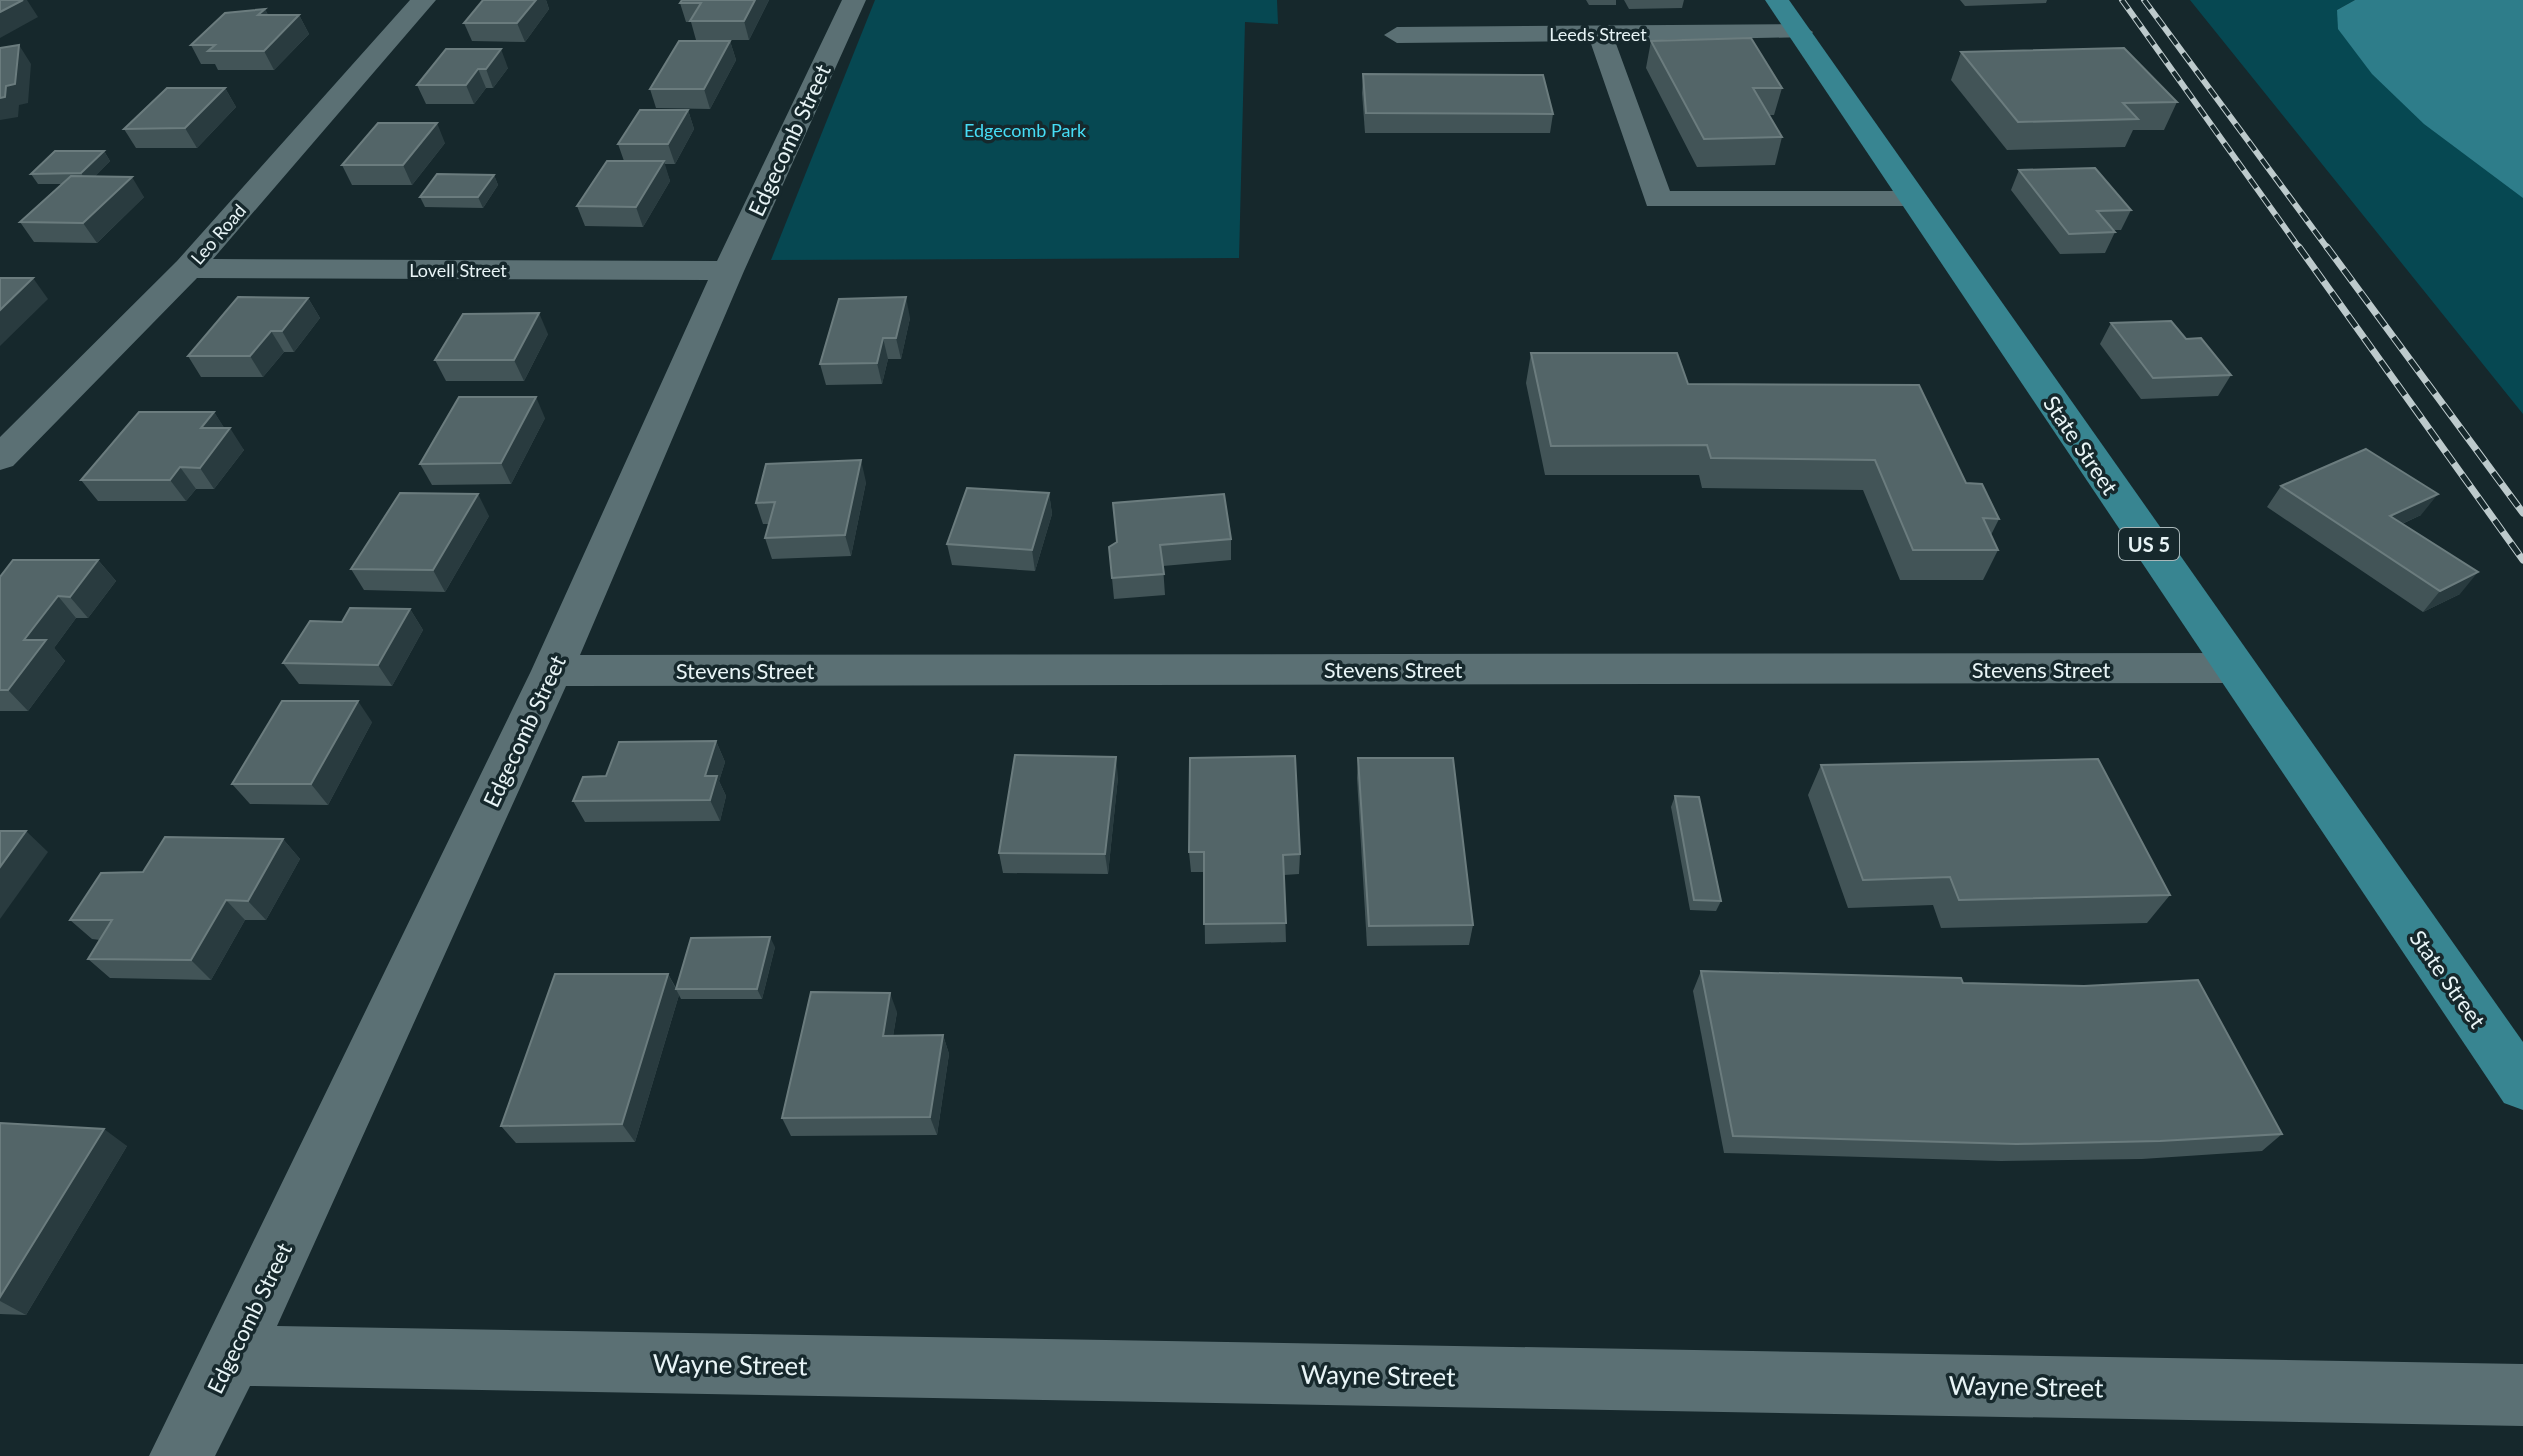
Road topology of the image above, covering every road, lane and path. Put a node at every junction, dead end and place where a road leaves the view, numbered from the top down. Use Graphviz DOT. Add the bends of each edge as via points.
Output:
graph roads {
  1 [pos="424,0"];
  2 [pos="854,0"];
  3 [pos="1777,0"];
  4 [pos="1800,32"];
  5 [pos="1600,34"];
  6 [pos="1397,35"];
  7 [pos="1914,200"];
  8 [pos="188,268"];
  9 [pos="728,271"];
  10 [pos="0,458"];
  11 [pos="2233,668"];
  12 [pos="552,671"];
  13 [pos="2523,1086"];
  14 [pos="233,1355"];
  15 [pos="2523,1395"];
  16 [pos="181,1456"];
  1 -- 8 [label="street, Leo Road"];
  2 -- 9 [label="street, Edgecomb Street"];
  3 -- 4 [label="main road, State Street / US 5"];
  4 -- 5 [label="street, Leeds Street"];
  4 -- 7 [label="main road, State Street / US 5"];
  5 -- 6 [label="street, Leeds Street"];
  5 -- 7 [label="street" via="1658,200"];
  7 -- 11 [label="main road, State Street / US 5"];
  8 -- 9 [label="street, Lovell Street"];
  8 -- 10 [label="street, Leo Road"];
  9 -- 12 [label="street, Edgecomb Street"];
  11 -- 12 [label="street, Stevens Street"];
  11 -- 13 [label="main road, State Street / US 5"];
  12 -- 14 [label="street, Edgecomb Street"];
  14 -- 15 [label="street, Wayne Street"];
  14 -- 16 [label="street, Edgecomb Street"];
}
